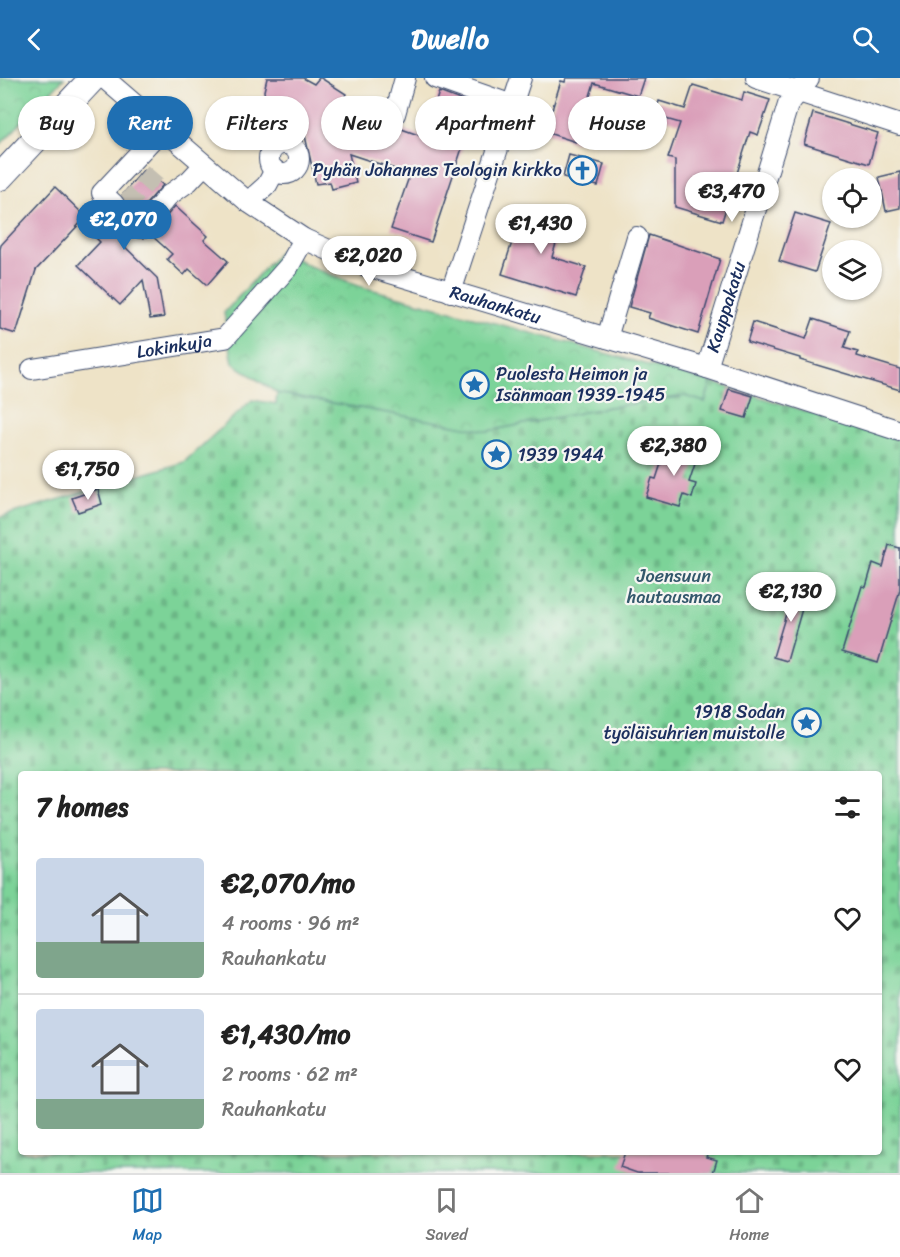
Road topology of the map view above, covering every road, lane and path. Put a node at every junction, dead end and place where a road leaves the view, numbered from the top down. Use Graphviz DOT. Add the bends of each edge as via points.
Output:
graph roads {
  1 [pos="93,78"];
  2 [pos="104,78"];
  3 [pos="405,78"];
  4 [pos="435,78"];
  5 [pos="521,78"];
  6 [pos="756,78"];
  7 [pos="804,85"];
  8 [pos="124,96"];
  9 [pos="400,96"];
  10 [pos="486,96"];
  11 [pos="515,96"];
  12 [pos="900,125"];
  13 [pos="147,150"];
  14 [pos="186,150"];
  15 [pos="497,150"];
  16 [pos="204,165"];
  17 [pos="275,171"];
  18 [pos="0,177"];
  19 [pos="124,182"];
  20 [pos="248,202"];
  21 [pos="150,213"];
  22 [pos="637,237"];
  23 [pos="304,239"];
  24 [pos="451,292"];
  25 [pos="607,338"];
  26 [pos="707,368"];
  27 [pos="32,369"];
  28 [pos="900,431"];
  1 -- 18 [label="main road"];
  2 -- 8 [label="street, Rauhankatu"];
  3 -- 9 [label="street"];
  4 -- 10 [label="street"];
  5 -- 11 [label="street"];
  6 -- 7 [label="street"];
  7 -- 12 [label="street"];
  7 -- 26 [label="street, Kauppakatu" via="788,105"];
  13 -- 19 [label="street"];
  14 -- 16 [label="street, Rauhankatu"];
  15 -- 24 [label="street"];
  16 -- 20 [label="street, Rauhankatu"];
  16 -- 21 [label="street"];
  17 -- 20 [label="street" via="267,185"];
  20 -- 23 [label="street, Rauhankatu"];
  22 -- 25 [label="street"];
  23 -- 24 [label="street, Rauhankatu" via="360,264"];
  23 -- 27 [label="street, Lokinkuja" via="289,266 225,338"];
  24 -- 25 [label="street, Rauhankatu"];
  25 -- 26 [label="street, Rauhankatu"];
  26 -- 28 [label="street, Rauhankatu"];
}
